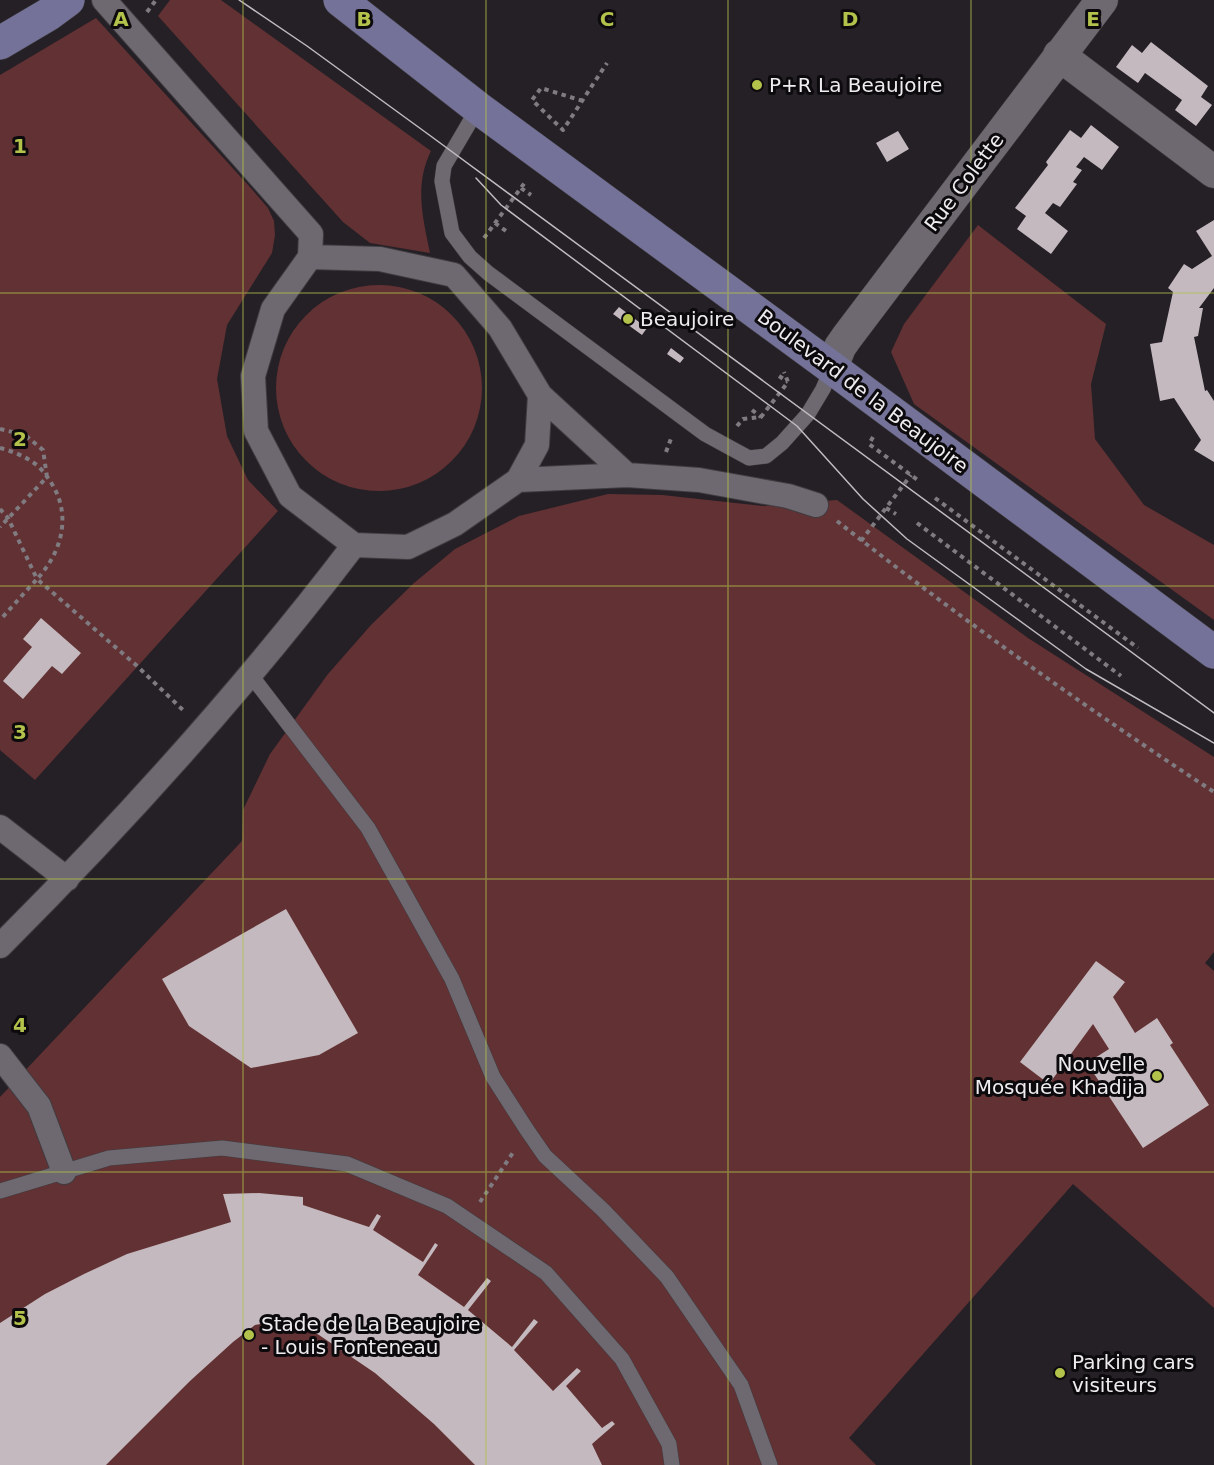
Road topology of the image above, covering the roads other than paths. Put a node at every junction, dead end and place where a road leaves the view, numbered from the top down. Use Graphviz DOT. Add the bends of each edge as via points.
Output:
graph roads {
  1 [pos="104,0"];
  2 [pos="340,0"];
  3 [pos="1102,0"];
  4 [pos="49,4"];
  5 [pos="0,26"];
  6 [pos="0,43"];
  7 [pos="1059,55"];
  8 [pos="478,108"];
  9 [pos="1214,172"];
  10 [pos="310,257"];
  11 [pos="832,368"];
  12 [pos="540,395"];
  13 [pos="627,475"];
  14 [pos="518,480"];
  15 [pos="816,505"];
  16 [pos="354,545"];
  17 [pos="1214,651"];
  18 [pos="250,674"];
  19 [pos="0,826"];
  20 [pos="67,879"];
  21 [pos="0,946"];
  22 [pos="0,1056"];
  23 [pos="64,1172"];
  24 [pos="0,1191"];
  25 [pos="672,1465"];
  26 [pos="770,1465"];
  1 -- 10 [label="street" via="311,234"];
  2 -- 8 [label="main road, Boulevard de la Beaujoire"];
  3 -- 7 [label="street, Rue Colette"];
  4 -- 5 [label="main road"];
  4 -- 6 [label="main road"];
  7 -- 9 [label="street"];
  7 -- 11 [label="street, Rue Colette" via="847,337"];
  8 -- 11 [label="main road, Boulevard de la Beaujoire"];
  8 -- 11 [label="lane" via="444,166 442,181 452,233 488,273 705,434 748,458 766,456 808,414"];
  10 -- 12 [label="street" via="380,259 453,275 501,328"];
  10 -- 16 [label="street" via="273,309 253,376 256,431 290,496"];
  11 -- 17 [label="main road, Boulevard de la Beaujoire"];
  12 -- 13 [label="street"];
  12 -- 14 [label="street" via="537,445"];
  13 -- 14 [label="street"];
  13 -- 15 [label="street" via="699,480"];
  14 -- 16 [label="street" via="455,524 408,547"];
  16 -- 18 [label="street"];
  18 -- 20 [label="street"];
  18 -- 26 [label="lane" via="368,828 452,979 493,1077 527,1130 545,1155 667,1277 741,1385"];
  19 -- 20 [label="street"];
  20 -- 21 [label="street"];
  22 -- 23 [label="street" via="39,1106"];
  23 -- 24 [label="lane"];
  23 -- 25 [label="lane" via="109,1158 222,1148 347,1164 447,1206 546,1273 615,1350 669,1444"];
}
